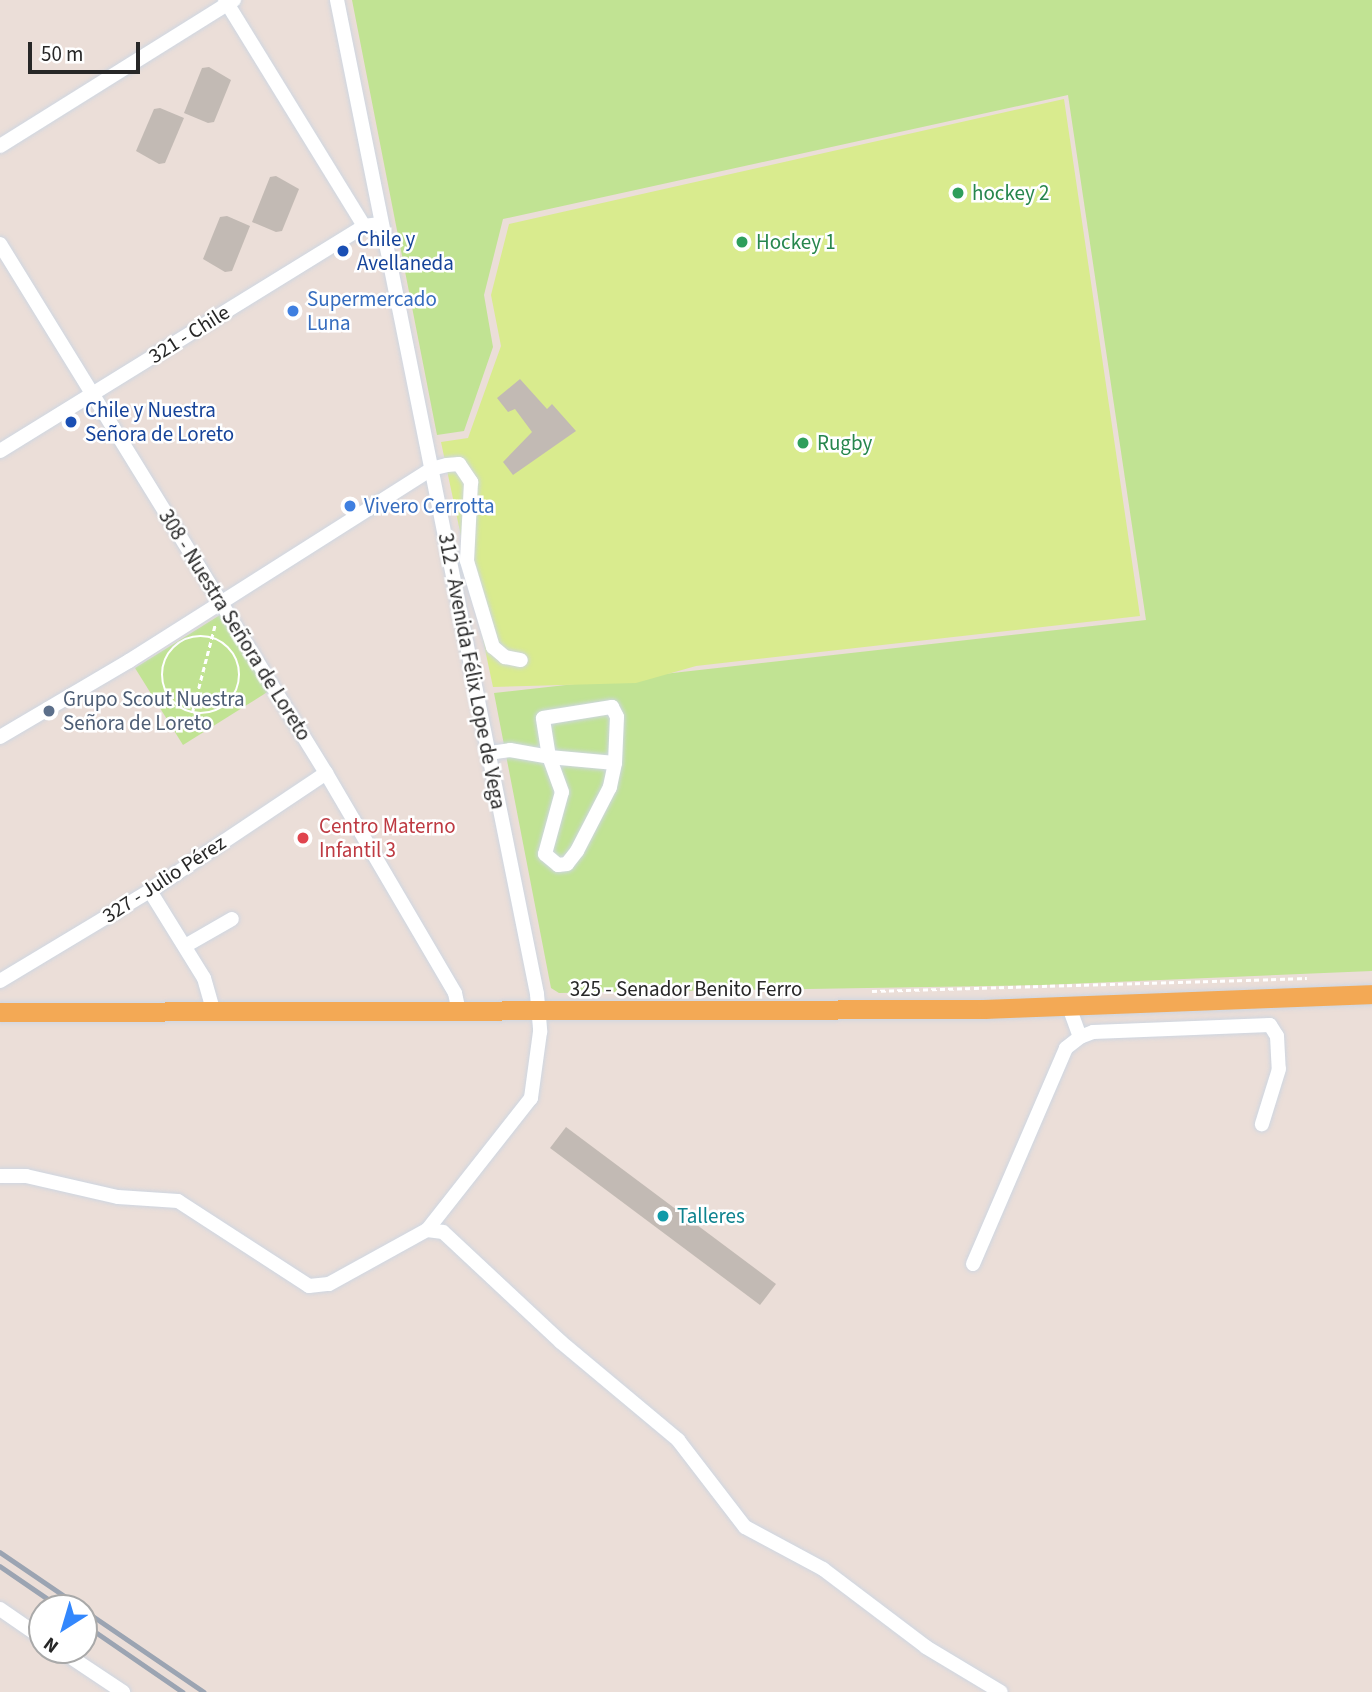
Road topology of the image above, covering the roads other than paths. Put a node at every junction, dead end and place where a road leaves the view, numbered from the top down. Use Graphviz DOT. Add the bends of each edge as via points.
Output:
graph roads {
  1 [pos="337,0"];
  2 [pos="229,1"];
  3 [pos="0,146"];
  4 [pos="380,224"];
  5 [pos="364,226"];
  6 [pos="0,244"];
  7 [pos="92,393"];
  8 [pos="0,451"];
  9 [pos="431,469"];
  10 [pos="219,601"];
  11 [pos="521,660"];
  12 [pos="0,737"];
  13 [pos="489,753"];
  14 [pos="550,757"];
  15 [pos="615,763"];
  16 [pos="326,773"];
  17 [pos="150,891"];
  18 [pos="232,919"];
  19 [pos="185,946"];
  20 [pos="0,981"];
  21 [pos="1372,994"];
  22 [pos="1069,1006"];
  23 [pos="1,1011"];
  24 [pos="459,1012"];
  25 [pos="538,1013"];
  26 [pos="214,1014"];
  27 [pos="1080,1037"];
  28 [pos="1262,1124"];
  29 [pos="0,1176"];
  30 [pos="427,1230"];
  31 [pos="973,1264"];
  32 [pos="0,1609"];
  33 [pos="28,1628"];
  34 [pos="81,1664"];
  35 [pos="123,1692"];
  36 [pos="1001,1692"];
  1 -- 4 [label="street, 312 - Avenida Félix Lope de Vega"];
  2 -- 3 [label="street"];
  2 -- 5 [label="street"];
  4 -- 5 [label="street, 321 - Chile"];
  4 -- 9 [label="street, 312 - Avenida Félix Lope de Vega"];
  5 -- 7 [label="street, 321 - Chile"];
  6 -- 7 [label="street, 308 - Nuestra Señora de Loreto"];
  7 -- 8 [label="street, 321 - Chile"];
  7 -- 10 [label="street, 308 - Nuestra Señora de Loreto"];
  9 -- 10 [label="street"];
  9 -- 11 [label="street" via="459,464 466,470 473,492 467,561 493,648 505,657"];
  9 -- 13 [label="street, 312 - Avenida Félix Lope de Vega"];
  10 -- 12 [label="street"];
  10 -- 16 [label="street, 308 - Nuestra Señora de Loreto"];
  13 -- 14 [label="street" via="510,750"];
  13 -- 25 [label="street, 312 - Avenida Félix Lope de Vega"];
  14 -- 15 [label="street"];
  14 -- 15 [label="street" via="543,718 607,706 617,717"];
  14 -- 15 [label="street" via="562,792 545,854 558,865 567,864 577,851 610,788"];
  16 -- 17 [label="street, 327 - Julio Pérez"];
  16 -- 24 [label="street, 308 - Nuestra Señora de Loreto" via="455,993"];
  17 -- 19 [label="street"];
  17 -- 20 [label="street, 327 - Julio Pérez"];
  18 -- 19 [label="street"];
  19 -- 26 [label="street" via="204,978"];
  21 -- 22 [label="main road, 325 - Senador Benito Ferro"];
  22 -- 25 [label="main road, 325 - Senador Benito Ferro"];
  22 -- 27 [label="street"];
  23 -- 26 [label="main road, 325 - Senador Benito Ferro"];
  24 -- 25 [label="main road, 325 - Senador Benito Ferro"];
  24 -- 26 [label="main road, 325 - Senador Benito Ferro"];
  25 -- 30 [label="street, 312 - Avenida Félix Lope de Vega" via="538,1059 531,1098"];
  27 -- 28 [label="street" via="1093,1032 1270,1025 1277,1037 1279,1069"];
  27 -- 31 [label="street" via="1066,1048"];
  29 -- 30 [label="street" via="26,1176 118,1197 178,1201 309,1286 329,1284"];
  30 -- 36 [label="street" via="456,1240 561,1342 678,1440 745,1527 822,1569 926,1647"];
  32 -- 33 [label="street"];
  34 -- 35 [label="street"];
}
